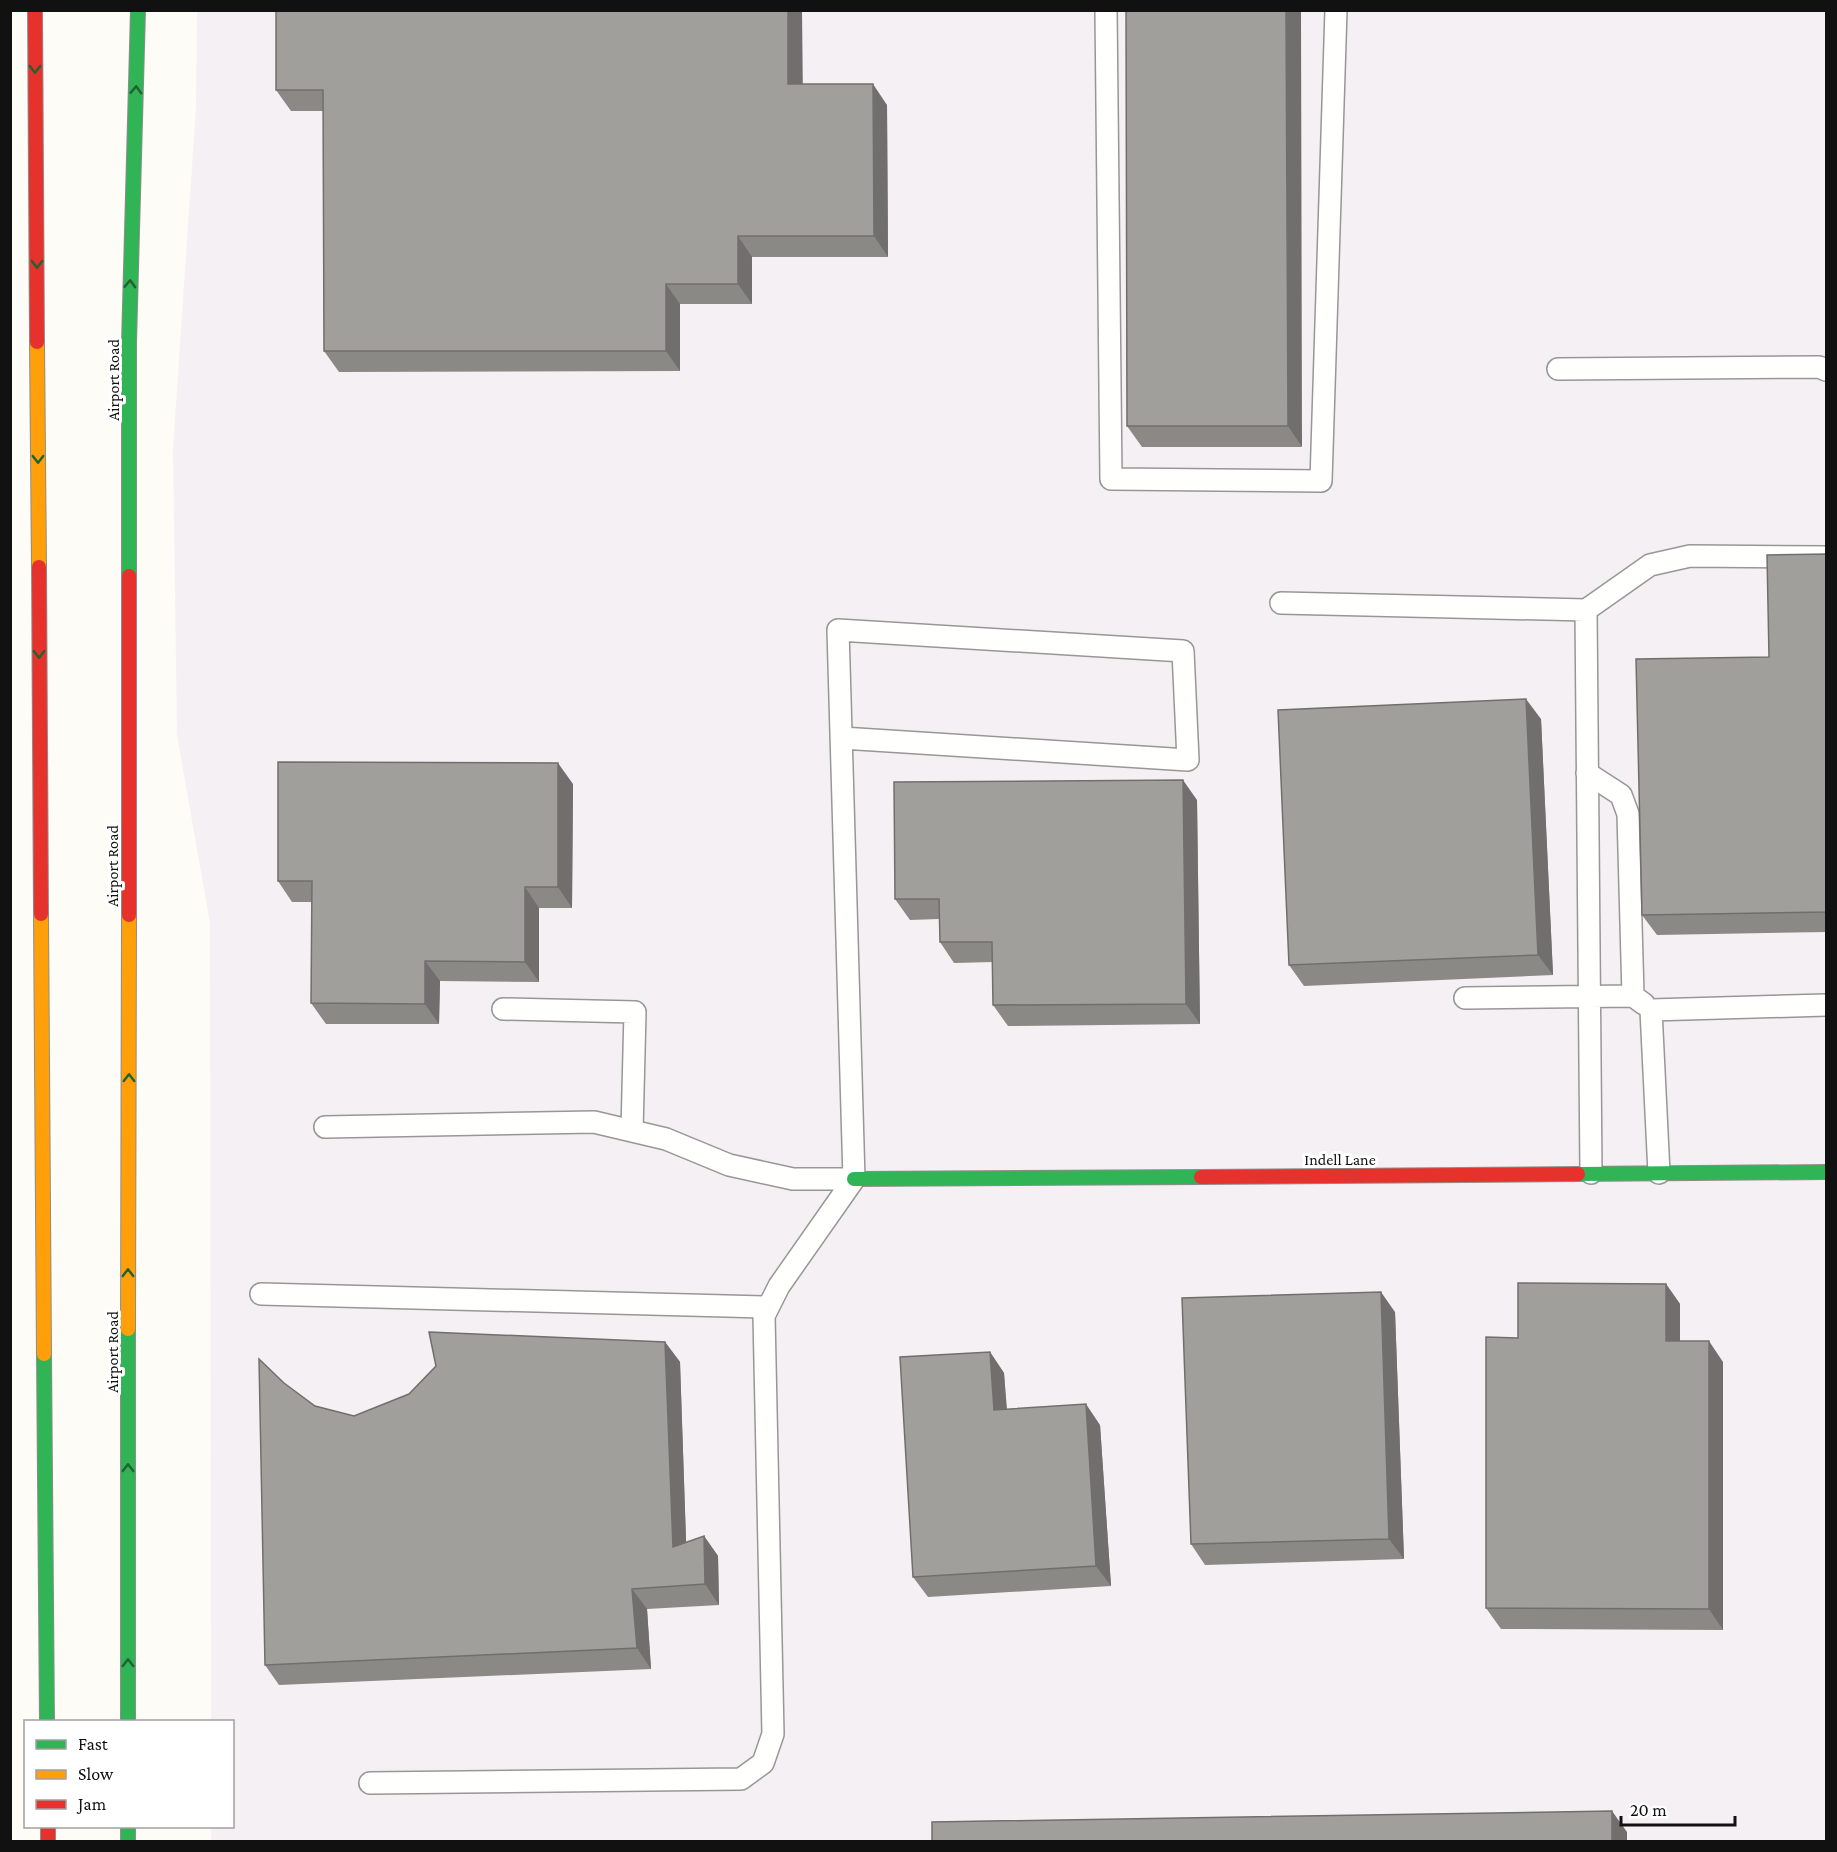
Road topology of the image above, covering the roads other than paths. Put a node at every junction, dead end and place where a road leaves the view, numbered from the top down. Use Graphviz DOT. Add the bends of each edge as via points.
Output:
graph roads {
  1 [pos="35,10"];
  2 [pos="138,10"];
  3 [pos="1106,10"];
  4 [pos="1336,10"];
  5 [pos="1557,369"];
  6 [pos="1827,370"];
  7 [pos="1827,557"];
  8 [pos="1281,603"];
  9 [pos="1586,610"];
  10 [pos="842,738"];
  11 [pos="1587,773"];
  12 [pos="1589,995"];
  13 [pos="1633,996"];
  14 [pos="1466,998"];
  15 [pos="1827,1005"];
  16 [pos="502,1009"];
  17 [pos="1651,1010"];
  18 [pos="325,1127"];
  19 [pos="632,1131"];
  20 [pos="1827,1172"];
  21 [pos="1591,1173"];
  22 [pos="1659,1173"];
  23 [pos="854,1179"];
  24 [pos="261,1294"];
  25 [pos="768,1307"];
  26 [pos="47,1720"];
  27 [pos="128,1720"];
  28 [pos="370,1783"];
  1 -- 26 [label="main road, one-way"];
  27 -- 2 [label="main road, Airport Road, one-way" via="129,343"];
  3 -- 4 [label="lane" via="1111,479 1321,481"];
  5 -- 6 [label="lane"];
  7 -- 9 [label="lane" via="1690,556 1670,560 1650,565"];
  8 -- 9 [label="lane"];
  9 -- 11 [label="lane"];
  10 -- 10 [label="lane" via="1188,760 1183,651 838,630"];
  10 -- 23 [label="lane"];
  11 -- 12 [label="lane"];
  11 -- 13 [label="lane" via="1621,795 1628,814"];
  12 -- 13 [label="lane"];
  12 -- 14 [label="lane"];
  12 -- 21 [label="lane"];
  13 -- 17 [label="lane"];
  15 -- 17 [label="lane"];
  16 -- 19 [label="lane" via="635,1012"];
  17 -- 22 [label="lane"];
  18 -- 19 [label="lane" via="594,1122"];
  19 -- 23 [label="lane" via="666,1139 729,1165 793,1179"];
  20 -- 22 [label="main road, Indell Lane"];
  21 -- 22 [label="main road, Indell Lane"];
  21 -- 23 [label="main road, Indell Lane"];
  23 -- 25 [label="lane"];
  24 -- 25 [label="lane"];
  25 -- 28 [label="lane" via="764,1316 773,1734 763,1763 741,1779"];
}
